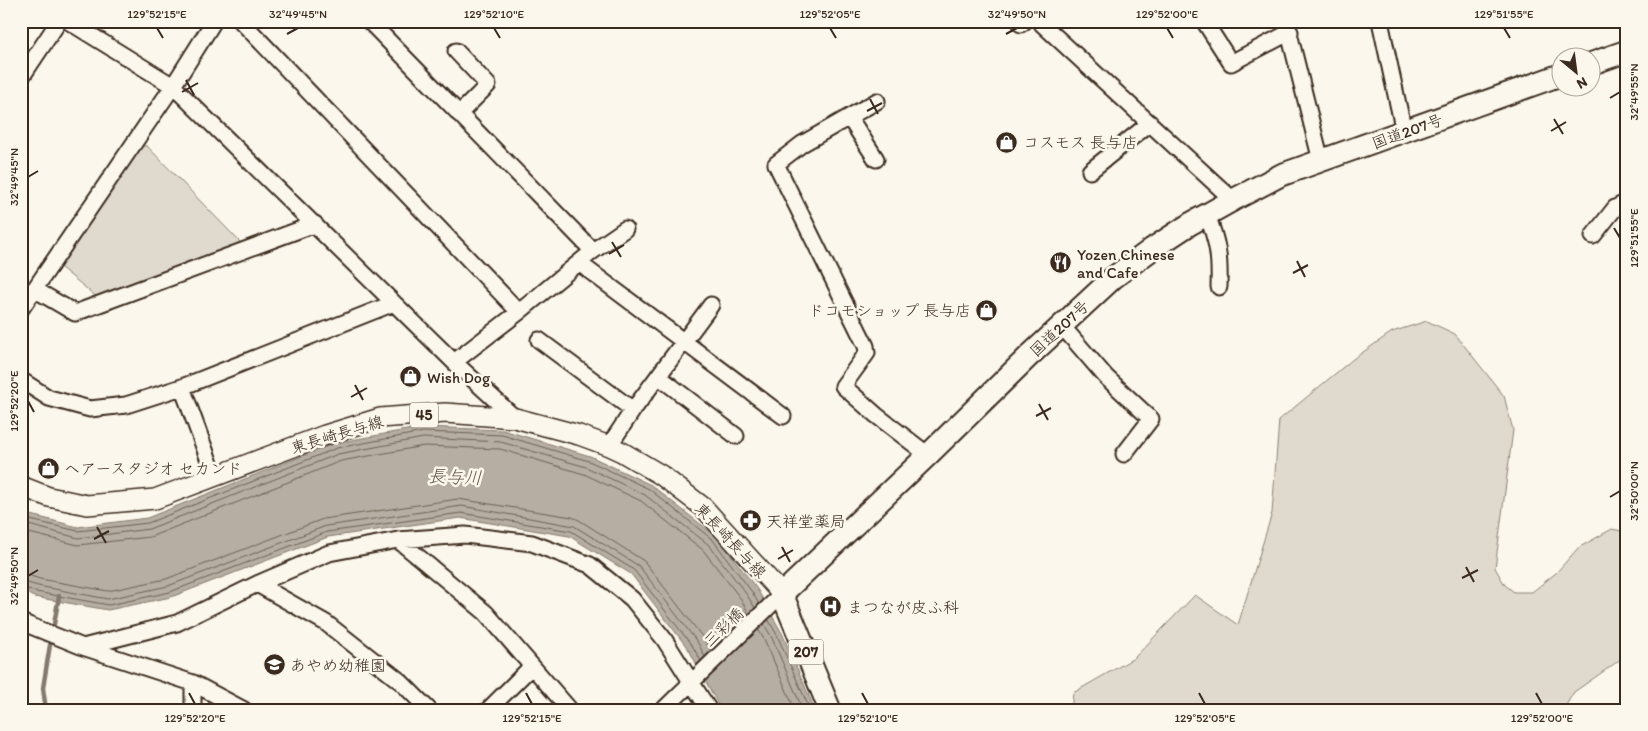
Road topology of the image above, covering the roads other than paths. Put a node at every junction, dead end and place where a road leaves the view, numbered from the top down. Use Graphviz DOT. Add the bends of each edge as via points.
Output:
graph roads {
  1 [pos="60,21"];
  2 [pos="68,21"];
  3 [pos="214,21"];
  4 [pos="241,21"];
  5 [pos="368,21"];
  6 [pos="1041,21"];
  7 [pos="1204,21"];
  8 [pos="1380,21"];
  9 [pos="1288,27"];
  10 [pos="1627,51"];
  11 [pos="456,52"];
  12 [pos="1600,60"];
  13 [pos="21,78"];
  14 [pos="1550,79"];
  15 [pos="173,86"];
  16 [pos="877,101"];
  17 [pos="459,114"];
  18 [pos="849,117"];
  19 [pos="1150,123"];
  20 [pos="1404,132"];
  21 [pos="876,159"];
  22 [pos="1321,161"];
  23 [pos="1090,172"];
  24 [pos="1233,200"];
  25 [pos="1627,202"];
  26 [pos="1207,215"];
  27 [pos="315,224"];
  28 [pos="624,229"];
  29 [pos="1593,236"];
  30 [pos="593,251"];
  31 [pos="579,263"];
  32 [pos="1219,287"];
  33 [pos="34,289"];
  34 [pos="394,303"];
  35 [pos="711,305"];
  36 [pos="21,309"];
  37 [pos="519,312"];
  38 [pos="1062,326"];
  39 [pos="539,340"];
  40 [pos="684,341"];
  41 [pos="454,362"];
  42 [pos="658,376"];
  43 [pos="21,380"];
  44 [pos="182,387"];
  45 [pos="633,410"];
  46 [pos="783,416"];
  47 [pos="515,418"];
  48 [pos="736,436"];
  49 [pos="608,446"];
  50 [pos="1124,454"];
  51 [pos="928,455"];
  52 [pos="215,477"];
  53 [pos="21,486"];
  54 [pos="398,540"];
  55 [pos="257,584"];
  56 [pos="778,599"];
  57 [pos="21,622"];
  58 [pos="83,647"];
  59 [pos="532,666"];
  60 [pos="694,679"];
  61 [pos="193,683"];
  62 [pos="194,710"];
  63 [pos="244,710"];
  64 [pos="429,710"];
  65 [pos="488,710"];
  66 [pos="570,710"];
  67 [pos="662,710"];
  68 [pos="708,710"];
  69 [pos="830,710"];
  1 -- 13 [label="street"];
  2 -- 15 [label="street"];
  3 -- 15 [label="street"];
  4 -- 37 [label="street"];
  5 -- 17 [label="street"];
  6 -- 19 [label="street"];
  7 -- 9 [label="street" via="1231,63"];
  8 -- 20 [label="street"];
  9 -- 22 [label="street"];
  10 -- 12 [label="highway"];
  11 -- 17 [label="street" via="488,85"];
  14 -- 20 [label="highway, 国道207号"];
  15 -- 27 [label="street"];
  15 -- 33 [label="street"];
  16 -- 18 [label="street"];
  17 -- 30 [label="street"];
  18 -- 21 [label="street"];
  18 -- 51 [label="street" via="802,144 776,164 866,346 867,353 843,386"];
  19 -- 23 [label="street"];
  19 -- 24 [label="street"];
  20 -- 22 [label="highway, 国道207号"];
  22 -- 24 [label="highway, 国道207号" via="1281,175"];
  24 -- 26 [label="highway, 国道207号"];
  25 -- 29 [label="street" via="1615,208"];
  26 -- 32 [label="street" via="1220,256"];
  26 -- 38 [label="highway, 国道207号" via="1113,278"];
  27 -- 33 [label="street" via="76,313"];
  27 -- 34 [label="street"];
  28 -- 30 [label="street"];
  30 -- 31 [label="street"];
  31 -- 37 [label="street"];
  31 -- 40 [label="street"];
  33 -- 36 [label="street"];
  34 -- 41 [label="street"];
  34 -- 44 [label="street"];
  35 -- 40 [label="street"];
  37 -- 41 [label="street"];
  38 -- 50 [label="street" via="1106,377 1151,419"];
  38 -- 51 [label="highway, 国道207号"];
  39 -- 45 [label="street"];
  40 -- 42 [label="street"];
  40 -- 46 [label="street"];
  41 -- 47 [label="street"];
  42 -- 45 [label="street"];
  42 -- 48 [label="street"];
  43 -- 44 [label="street" via="49,398 90,409 126,405"];
  44 -- 52 [label="street"];
  45 -- 49 [label="street"];
  47 -- 49 [label="main road, 東長崎長与線 / 45"];
  47 -- 52 [label="main road, 東長崎長与線 / 45" via="445,413 380,418 325,435"];
  49 -- 56 [label="main road, 東長崎長与線 / 45" via="654,471 703,507"];
  51 -- 56 [label="highway, 国道207号"];
  52 -- 53 [label="main road, 東長崎長与線 / 45" via="155,499 87,506"];
  54 -- 55 [label="street" via="329,553"];
  54 -- 59 [label="street" via="486,613"];
  54 -- 60 [label="street" via="465,534 532,543 590,565 632,599"];
  55 -- 58 [label="street" via="177,623"];
  55 -- 64 [label="street" via="326,623 401,682"];
  56 -- 60 [label="street, 三彩橋"];
  56 -- 69 [label="highway, 207"];
  57 -- 58 [label="street"];
  58 -- 61 [label="street"];
  59 -- 65 [label="street"];
  59 -- 66 [label="street"];
  60 -- 67 [label="street, 三彩橋"];
  60 -- 68 [label="street"];
  61 -- 62 [label="street"];
  61 -- 63 [label="street"];
}
